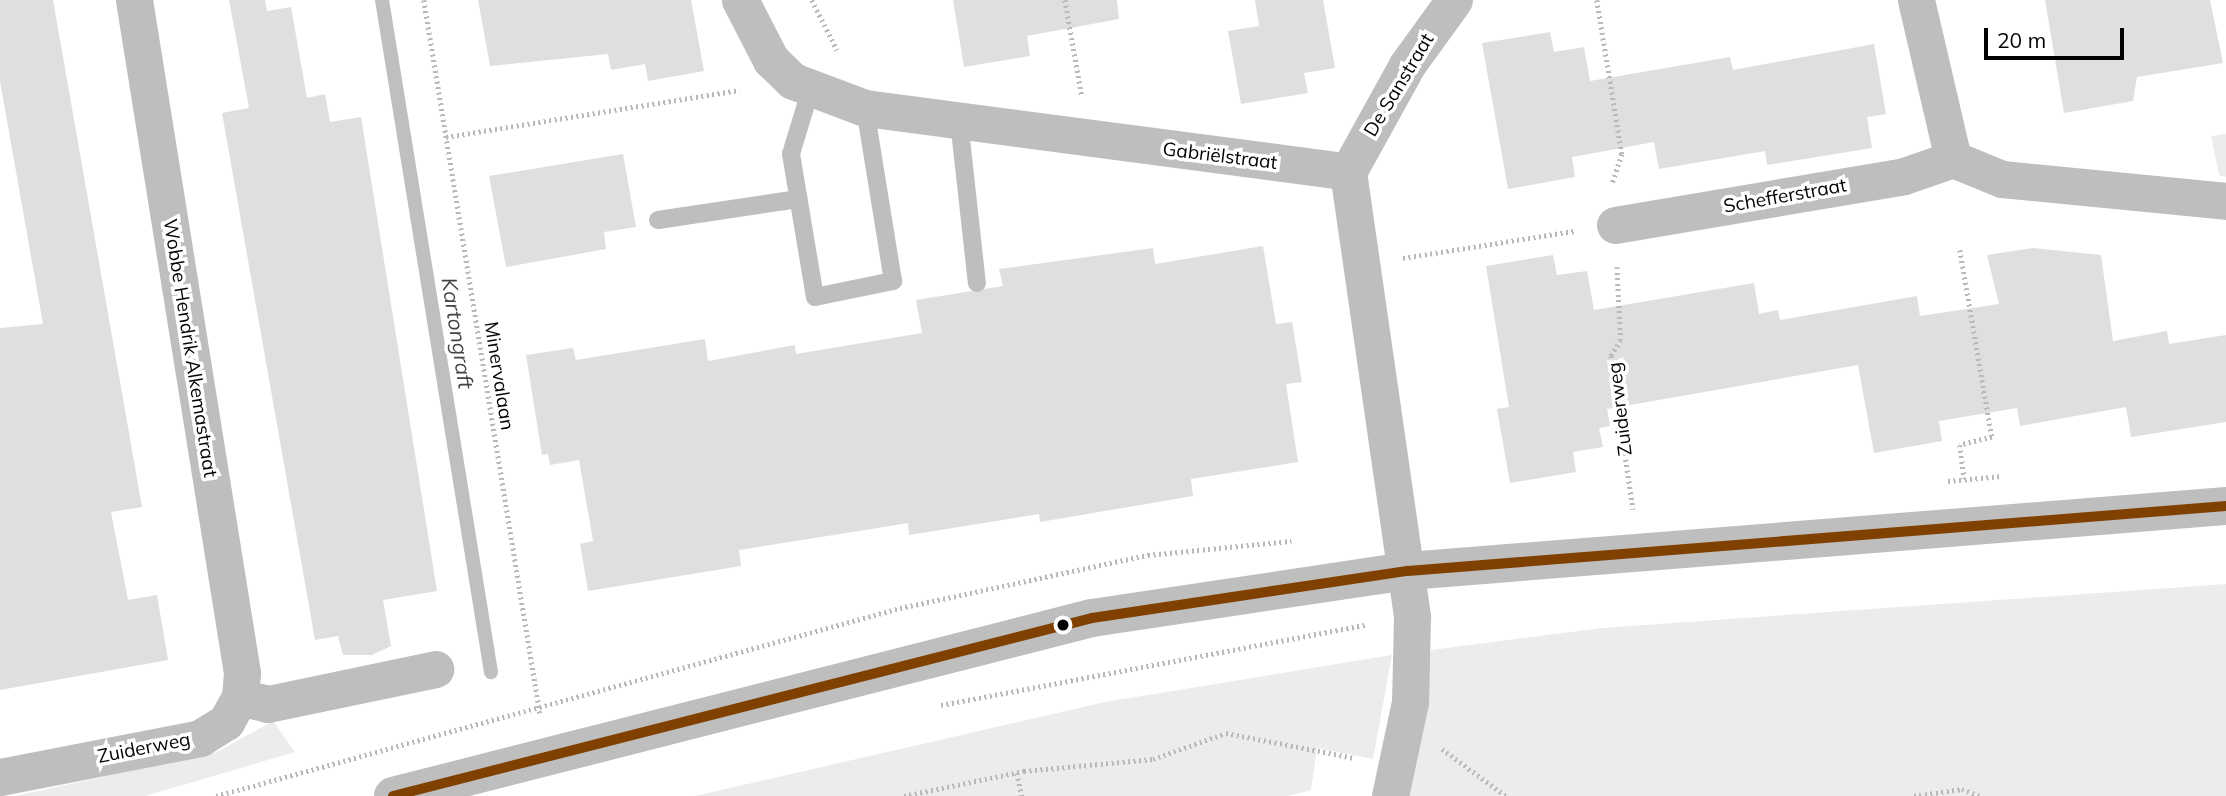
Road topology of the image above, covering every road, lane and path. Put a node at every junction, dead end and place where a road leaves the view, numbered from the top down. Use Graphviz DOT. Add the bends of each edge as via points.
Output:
graph roads {
  1 [pos="134,0"];
  2 [pos="424,0"];
  3 [pos="740,0"];
  4 [pos="1065,0"];
  5 [pos="1454,0"];
  6 [pos="1597,0"];
  7 [pos="1916,0"];
  8 [pos="802,85"];
  9 [pos="865,108"];
  10 [pos="959,121"];
  11 [pos="446,137"];
  12 [pos="1090,139"];
  13 [pos="1953,159"];
  14 [pos="1348,172"];
  15 [pos="798,199"];
  16 [pos="2226,201"];
  17 [pos="658,220"];
  18 [pos="1615,225"];
  19 [pos="1960,250"];
  20 [pos="1361,264"];
  21 [pos="977,283"];
  22 [pos="1964,479"];
  23 [pos="2226,506"];
  24 [pos="1633,510"];
  25 [pos="1408,571"];
  26 [pos="435,669"];
  27 [pos="240,697"];
  28 [pos="1410,702"];
  29 [pos="547,756"];
  30 [pos="1366,760"];
  31 [pos="304,773"];
  32 [pos="1017,773"];
  33 [pos="0,777"];
  34 [pos="216,796"];
  35 [pos="393,796"];
  36 [pos="904,796"];
  37 [pos="1021,796"];
  38 [pos="1390,796"];
  39 [pos="1506,796"];
  40 [pos="1914,796"];
  41 [pos="1980,796"];
  1 -- 27 [label="street, Wobbe Hendrik Alkemastraat" via="242,673"];
  2 -- 11 [label="path, Minervalaan"];
  3 -- 8 [label="street, Gabriëlstraat" via="771,60"];
  4 -- 12 [label="path"];
  5 -- 14 [label="street, De Sanstraat" via="1407,65"];
  6 -- 18 [label="path" via="1622,154 1612,177"];
  7 -- 13 [label="street"];
  8 -- 9 [label="street, Gabriëlstraat"];
  8 -- 11 [label="path"];
  8 -- 15 [label="lane" via="791,154"];
  9 -- 10 [label="street, Gabriëlstraat"];
  9 -- 15 [label="lane" via="893,281 815,297"];
  10 -- 12 [label="street, Gabriëlstraat"];
  10 -- 21 [label="lane"];
  11 -- 29 [label="path, Minervalaan"];
  12 -- 14 [label="street, Gabriëlstraat"];
  13 -- 16 [label="street" via="2002,179"];
  13 -- 18 [label="street, Schefferstraat" via="1904,176"];
  14 -- 20 [label="street"];
  15 -- 17 [label="lane"];
  18 -- 20 [label="path"];
  18 -- 24 [label="path, Zuiderweg" via="1621,340 1611,356"];
  19 -- 22 [label="path" via="1992,437 1960,445"];
  20 -- 25 [label="street"];
  23 -- 25 [label="street"];
  25 -- 28 [label="street"];
  25 -- 29 [label="street" via="1092,618"];
  26 -- 27 [label="street" via="268,704"];
  27 -- 33 [label="street, Zuiderweg" via="226,722 200,738"];
  28 -- 38 [label="street"];
  28 -- 39 [label="path" via="1430,740"];
  29 -- 35 [label="street"];
  30 -- 32 [label="path" via="1226,733 1153,759"];
  31 -- 34 [label="path"];
  32 -- 36 [label="path"];
  32 -- 37 [label="path"];
  40 -- 41 [label="path" via="1962,789"];
}
